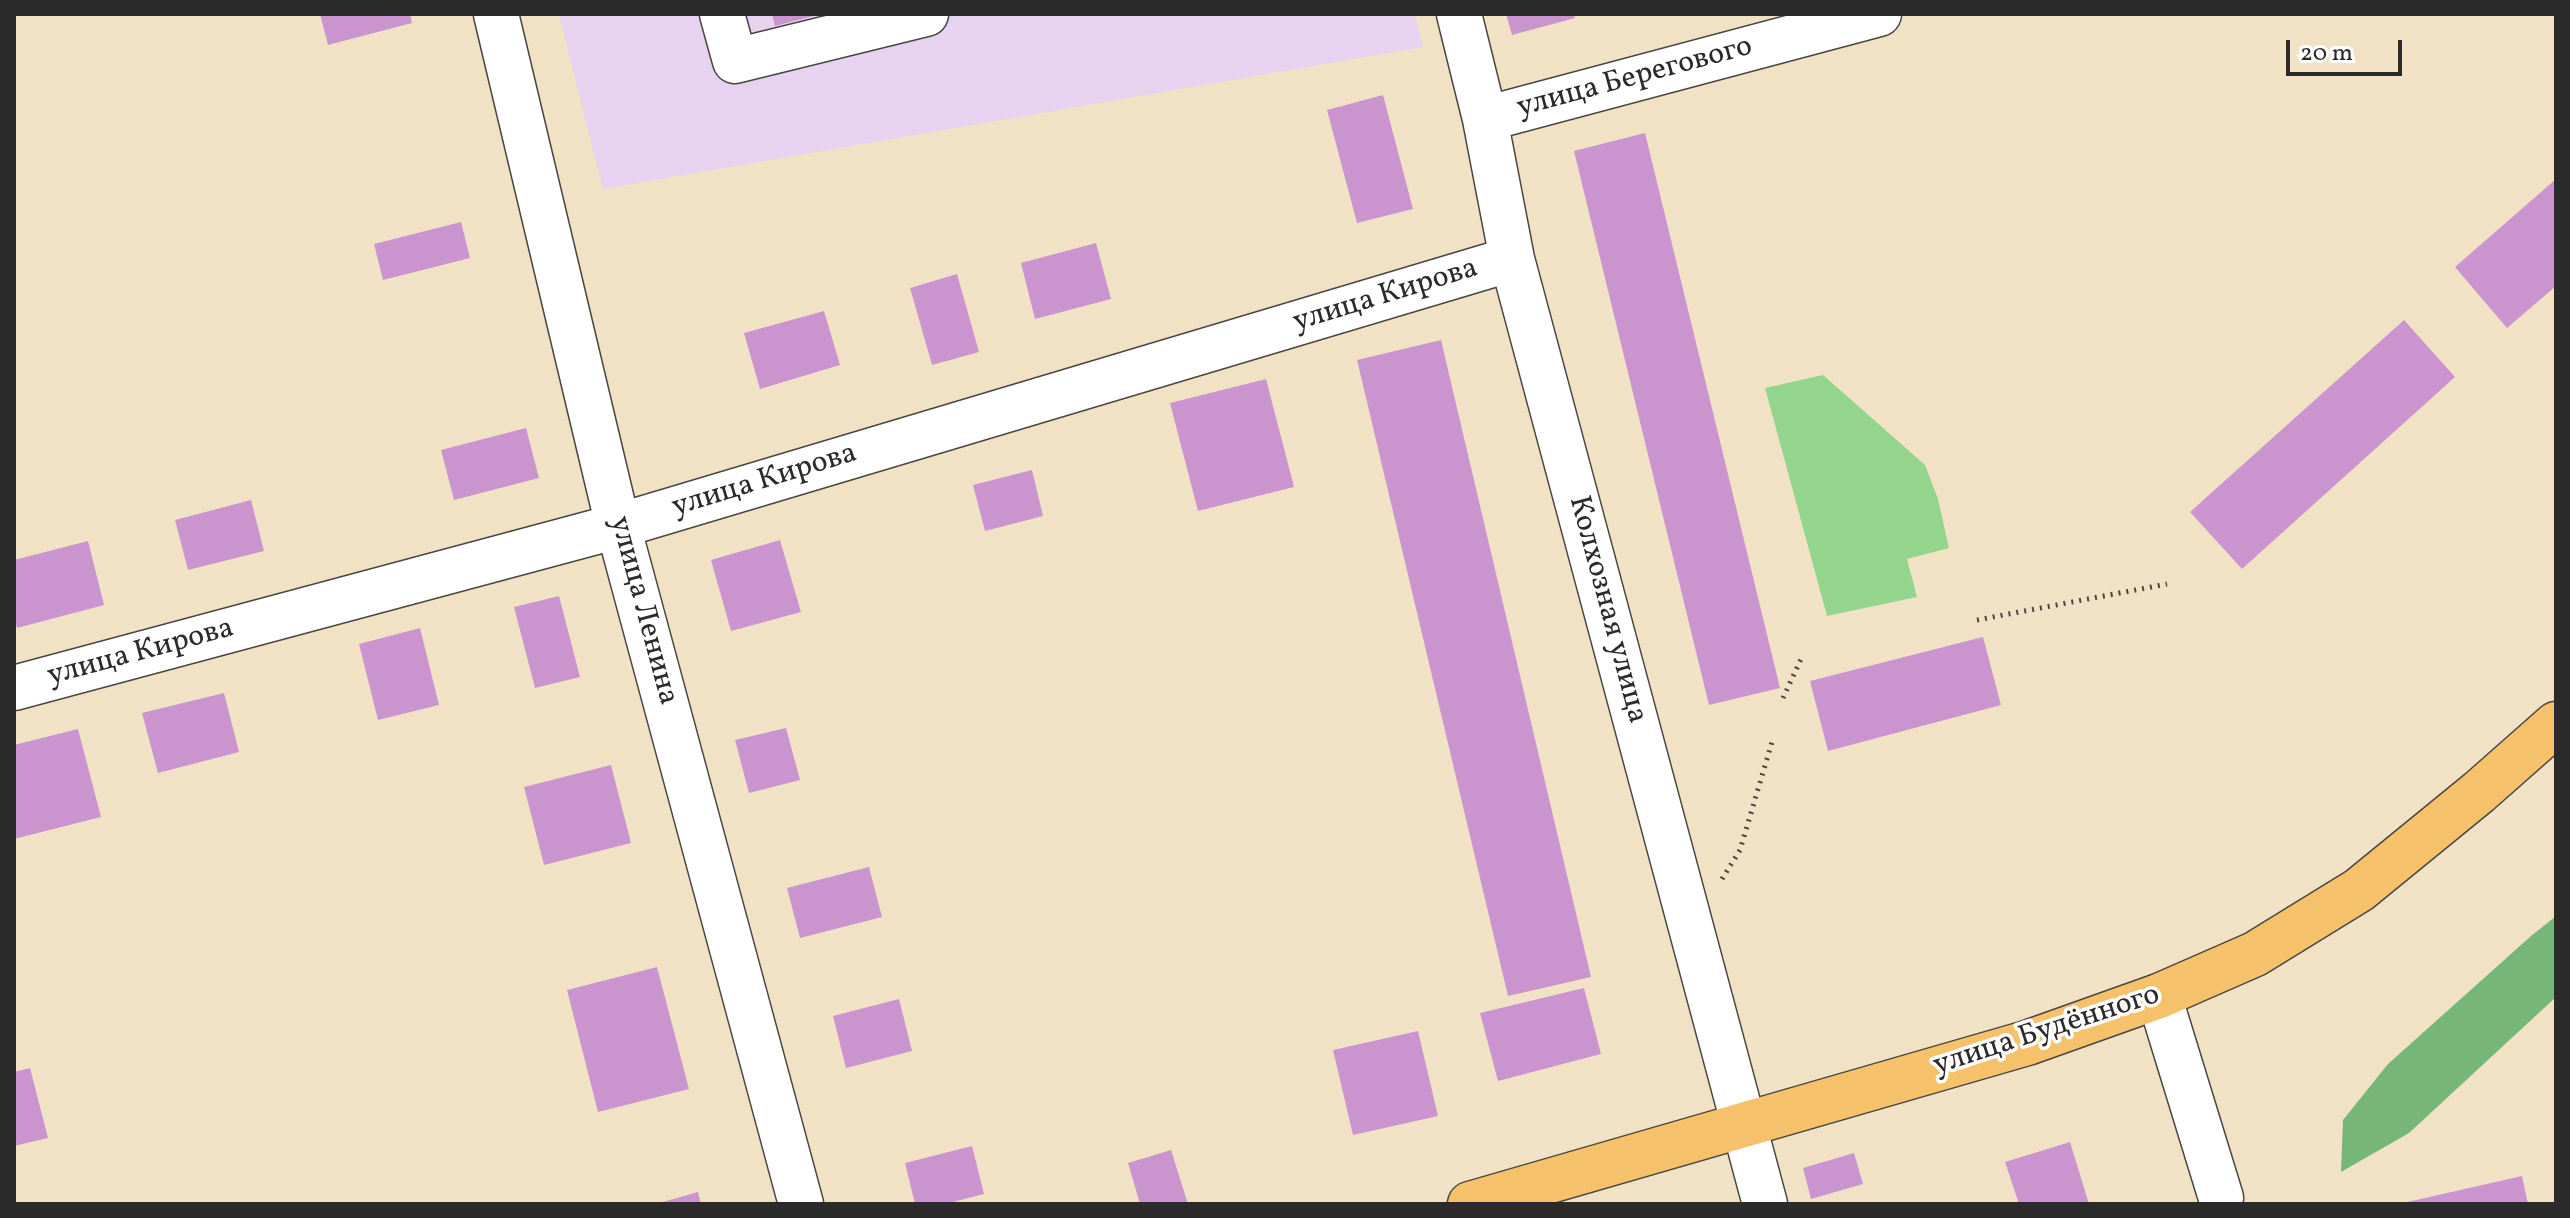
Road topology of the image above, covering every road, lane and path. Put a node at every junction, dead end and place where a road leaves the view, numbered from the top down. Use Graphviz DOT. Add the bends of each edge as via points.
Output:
graph roads {
  1 [pos="496,14"];
  2 [pos="722,14"];
  3 [pos="926,14"];
  4 [pos="1459,14"];
  5 [pos="1879,14"];
  6 [pos="1485,119"];
  7 [pos="1512,259"];
  8 [pos="618,526"];
  9 [pos="2167,584"];
  10 [pos="1977,620"];
  11 [pos="1803,655"];
  12 [pos="14,688"];
  13 [pos="1783,698"];
  14 [pos="2556,724"];
  15 [pos="1772,742"];
  16 [pos="1691,926"];
  17 [pos="2159,996"];
  18 [pos="1745,1126"];
  19 [pos="2221,1198"];
  20 [pos="801,1204"];
  21 [pos="1470,1204"];
  22 [pos="1765,1204"];
  1 -- 8 [label="street, улица Ленина"];
  2 -- 3 [label="street" via="735,61"];
  4 -- 6 [label="street, Колхозная улица"];
  5 -- 6 [label="street, улица Берегового"];
  6 -- 7 [label="street, Колхозная улица"];
  7 -- 8 [label="street, улица Кирова"];
  7 -- 16 [label="street, Колхозная улица" via="1656,736"];
  8 -- 12 [label="street, улица Кирова"];
  8 -- 20 [label="street, улица Ленина"];
  9 -- 10 [label="path"];
  11 -- 13 [label="path"];
  14 -- 17 [label="main road, улица Будённого" via="2359,890 2255,954"];
  15 -- 16 [label="path" via="1740,850"];
  16 -- 18 [label="street, Колхозная улица"];
  17 -- 18 [label="main road, улица Будённого" via="2027,1043"];
  17 -- 19 [label="street"];
  18 -- 21 [label="main road, улица Будённого"];
  18 -- 22 [label="street, Колхозная улица"];
}
